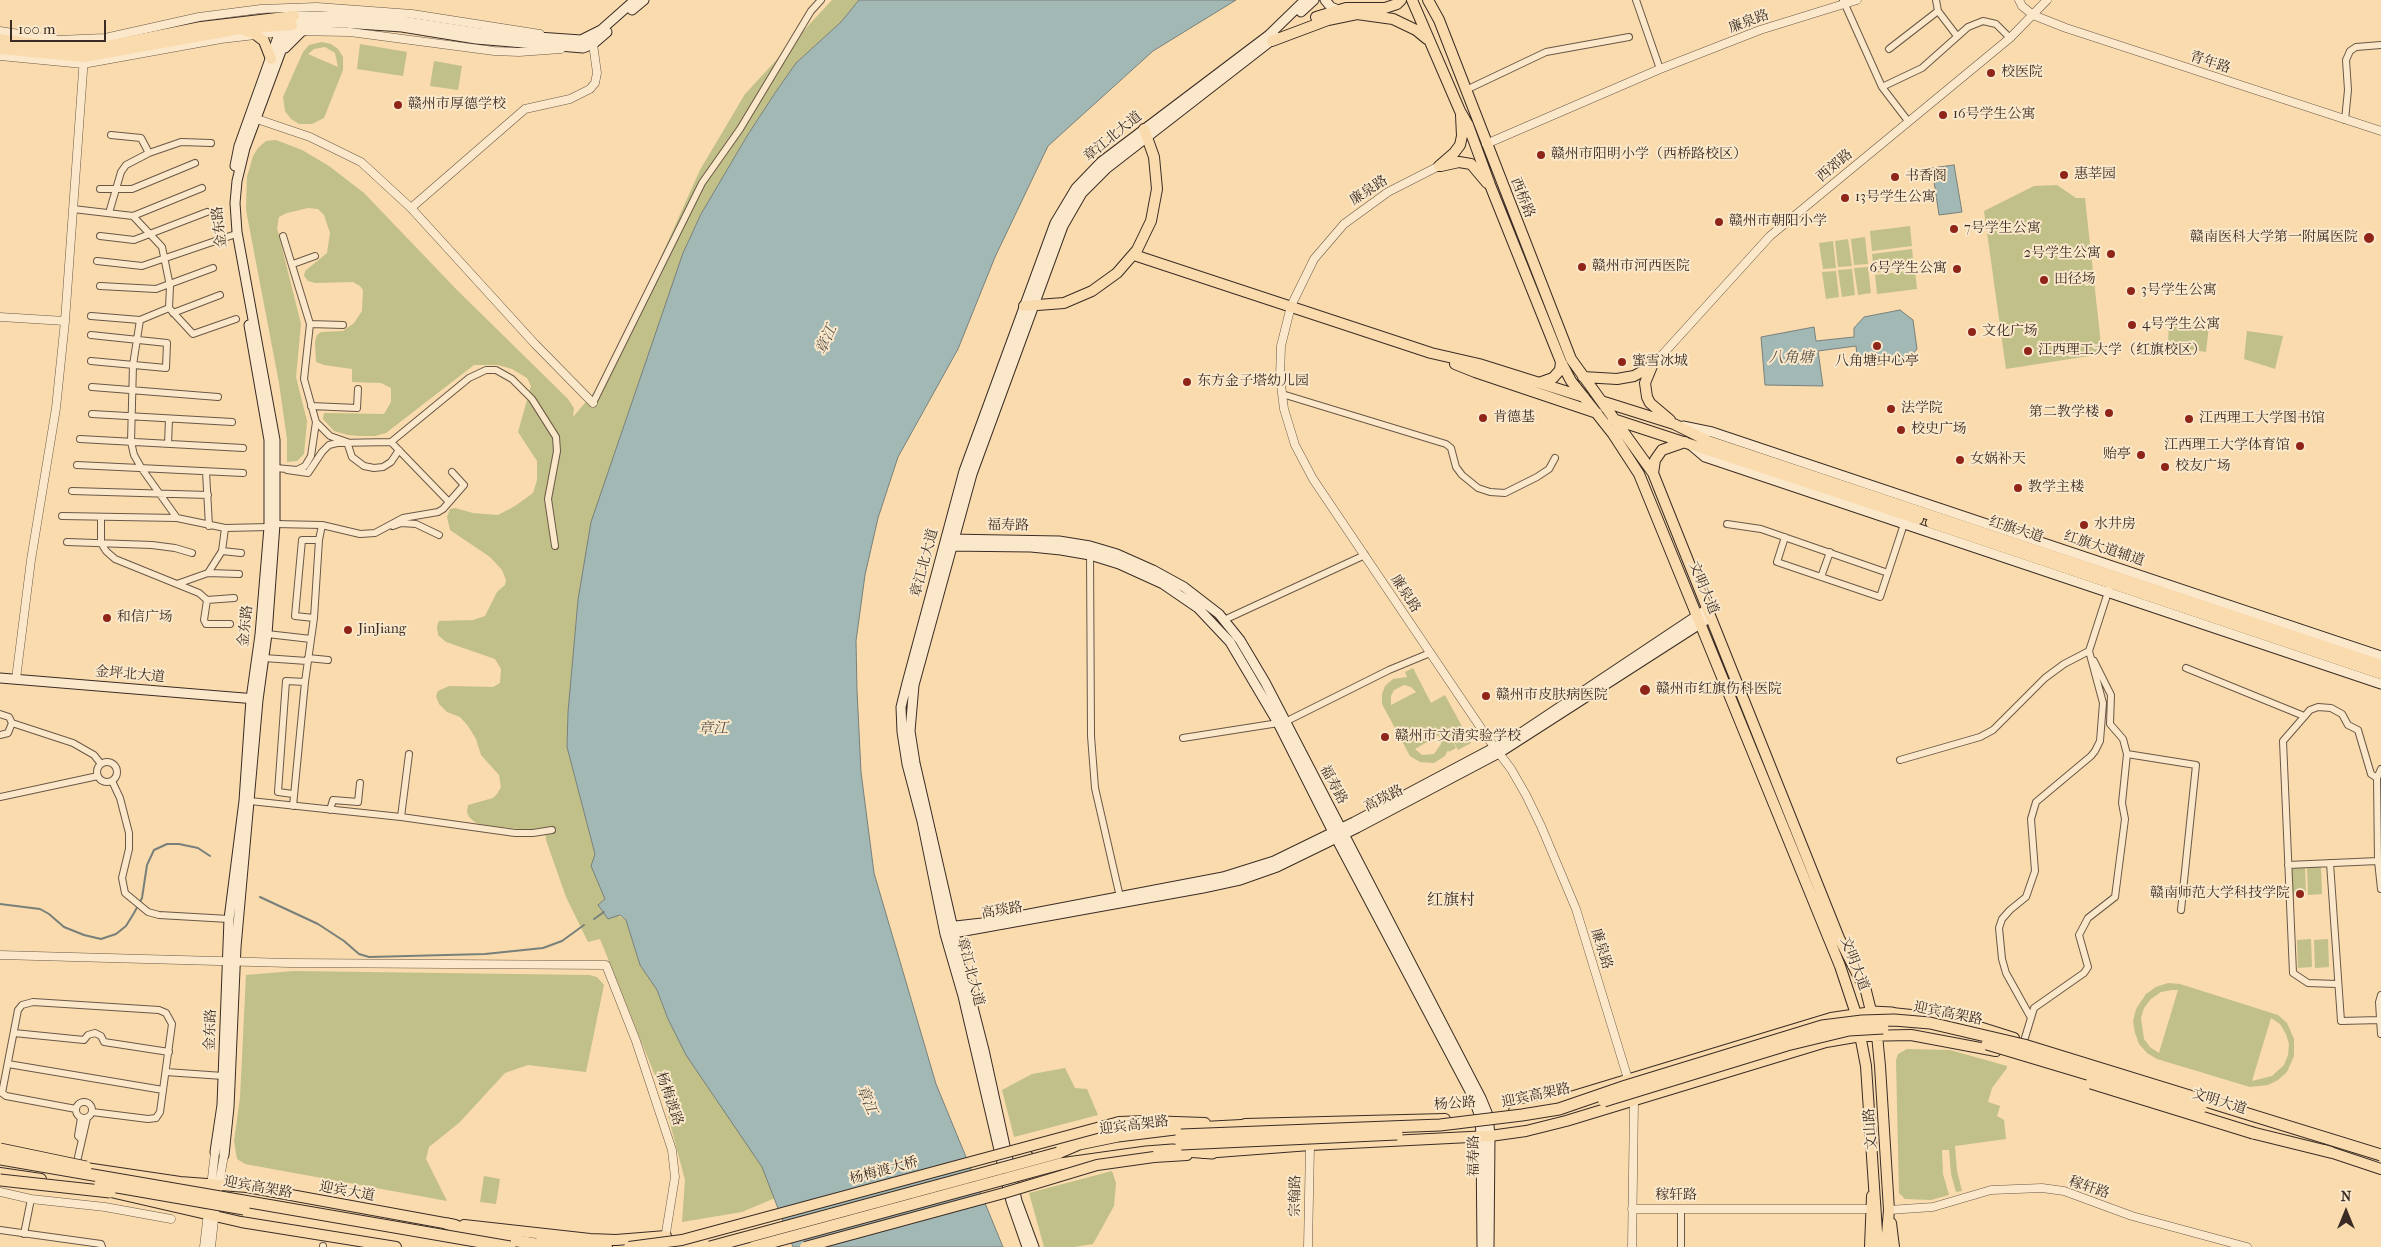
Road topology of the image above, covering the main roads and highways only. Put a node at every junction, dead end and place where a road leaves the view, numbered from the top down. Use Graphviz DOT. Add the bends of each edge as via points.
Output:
graph roads {
  1 [pos="635,0"];
  2 [pos="644,0"];
  3 [pos="1305,0"];
  4 [pos="1314,0"];
  5 [pos="1325,0"];
  6 [pos="1330,0"];
  7 [pos="1401,0"];
  8 [pos="1412,0"];
  9 [pos="1428,0"];
  10 [pos="1436,0"];
  11 [pos="1344,11"];
  12 [pos="1439,20"];
  13 [pos="287,24"];
  14 [pos="319,24"];
  15 [pos="240,29"];
  16 [pos="1283,29"];
  17 [pos="1270,38"];
  18 [pos="0,40"];
  19 [pos="1430,41"];
  20 [pos="571,44"];
  21 [pos="0,50"];
  22 [pos="281,54"];
  23 [pos="270,59"];
  24 [pos="1460,112"];
  25 [pos="254,118"];
  26 [pos="1146,133"];
  27 [pos="1490,185"];
  28 [pos="1134,255"];
  29 [pos="1028,307"];
  30 [pos="1431,353"];
  31 [pos="1561,362"];
  32 [pos="1583,378"];
  33 [pos="1538,384"];
  34 [pos="1584,397"];
  35 [pos="1601,402"];
  36 [pos="1597,413"];
  37 [pos="1614,419"];
  38 [pos="1674,424"];
  39 [pos="1686,442"];
  40 [pos="1654,474"];
  41 [pos="272,526"];
  42 [pos="949,543"];
  43 [pos="1090,550"];
  44 [pos="2109,588"];
  45 [pos="1709,613"];
  46 [pos="1699,619"];
  47 [pos="2381,656"];
  48 [pos="2381,665"];
  49 [pos="2381,674"];
  50 [pos="0,678"];
  51 [pos="2381,684"];
  52 [pos="255,699"];
  53 [pos="1282,723"];
  54 [pos="1339,833"];
  55 [pos="949,930"];
  56 [pos="231,962"];
  57 [pos="1872,1012"];
  58 [pos="1892,1013"];
  59 [pos="1856,1014"];
  60 [pos="1877,1035"];
  61 [pos="1861,1036"];
  62 [pos="1972,1039"];
  63 [pos="1484,1116"];
  64 [pos="1251,1124"];
  65 [pos="1486,1137"];
  66 [pos="1147,1139"];
  67 [pos="1181,1140"];
  68 [pos="0,1148"];
  69 [pos="2381,1149"];
  70 [pos="2330,1152"];
  71 [pos="1212,1153"];
  72 [pos="2381,1155"];
  73 [pos="1004,1157"];
  74 [pos="0,1159"];
  75 [pos="1059,1159"];
  76 [pos="2381,1163"];
  77 [pos="0,1165"];
  78 [pos="2381,1169"];
  79 [pos="0,1173"];
  80 [pos="0,1180"];
  81 [pos="1874,1188"];
  82 [pos="180,1189"];
  83 [pos="211,1211"];
  84 [pos="448,1224"];
  85 [pos="666,1236"];
  86 [pos="1882,1246"];
  87 [pos="391,1247"];
  88 [pos="463,1247"];
  89 [pos="510,1247"];
  90 [pos="553,1247"];
  91 [pos="601,1247"];
  92 [pos="607,1247"];
  93 [pos="629,1247"];
  94 [pos="710,1247"];
  95 [pos="754,1247"];
  96 [pos="805,1247"];
  97 [pos="1027,1247"];
  98 [pos="1034,1247"];
  99 [pos="1482,1247"];
  100 [pos="1490,1247"];
  1 -- 20 [label="main road" via="590,37"];
  2 -- 20 [label="main road" via="593,44 583,48"];
  3 -- 17 [label="main road, 章江北大道"];
  4 -- 16 [label="main road"];
  5 -- 11 [label="main road"];
  6 -- 11 [label="main road"];
  7 -- 11 [label="main road" via="1385,8"];
  8 -- 19 [label="main road, 西桥路"];
  9 -- 12 [label="main road, 西桥路"];
  10 -- 12 [label="main road"];
  11 -- 16 [label="main road"];
  11 -- 17 [label="main road"];
  11 -- 19 [label="main road" via="1394,19"];
  12 -- 32 [label="main road, 西桥路" via="1571,359"];
  13 -- 14 [label="main road"];
  13 -- 15 [label="main road"];
  13 -- 18 [label="main road" via="201,27 102,47 57,47"];
  13 -- 20 [label="main road" via="343,16"];
  13 -- 22 [label="main road, 金东路"];
  13 -- 23 [label="main road, 金东路"];
  14 -- 20 [label="main road" via="402,27 476,39"];
  14 -- 22 [label="main road" via="290,42"];
  15 -- 21 [label="main road" via="84,61"];
  15 -- 23 [label="main road" via="256,34 266,45"];
  16 -- 17 [label="main road"];
  17 -- 26 [label="main road, 章江北大道"];
  19 -- 24 [label="main road, 西桥路"];
  22 -- 25 [label="main road, 金东路"];
  23 -- 25 [label="main road, 金东路"];
  24 -- 27 [label="main road, 西桥路"];
  24 -- 27 [label="main road" via="1460,144 1439,166 1460,162 1471,164"];
  25 -- 41 [label="main road, 金东路" via="237,181 235,203 275,440"];
  25 -- 41 [label="main road, 金东路" via="239,146 230,204 269,440"];
  26 -- 28 [label="main road" via="1156,168 1156,200 1147,231"];
  26 -- 29 [label="main road, 章江北大道" via="1101,162 1076,188 1055,223"];
  27 -- 31 [label="main road, 西桥路"];
  28 -- 29 [label="main road" via="1117,273 1092,291 1064,303"];
  28 -- 30 [label="main road"];
  29 -- 42 [label="main road, 章江北大道"];
  30 -- 33 [label="main road, 红旗大道" via="1479,364"];
  30 -- 36 [label="main road, 红旗大道" via="1475,372"];
  31 -- 33 [label="main road" via="1560,370 1553,378"];
  31 -- 34 [label="main road, 西桥路"];
  32 -- 35 [label="main road, 西桥路"];
  32 -- 38 [label="main road" via="1617,379 1634,376 1652,366 1645,383 1650,403"];
  33 -- 34 [label="main road, 红旗大道"];
  34 -- 35 [label="main road, 红旗大道"];
  34 -- 36 [label="main road, 文明大道"];
  35 -- 37 [label="main road, 西桥路"];
  35 -- 38 [label="main road, 红旗大道"];
  36 -- 37 [label="main road, 红旗大道"];
  36 -- 46 [label="main road, 文明大道" via="1639,474"];
  37 -- 39 [label="main road, 红旗大道"];
  37 -- 40 [label="main road, 文明大道"];
  38 -- 47 [label="main road, 红旗大道辅道" via="1712,432"];
  38 -- 48 [label="main road, 红旗大道" via="1727,447"];
  39 -- 40 [label="main road" via="1662,450 1655,460"];
  39 -- 44 [label="main road, 红旗大道"];
  40 -- 45 [label="main road, 文明大道"];
  41 -- 52 [label="main road, 金东路"];
  41 -- 52 [label="main road, 金东路" via="267,634"];
  42 -- 43 [label="main road, 福寿路" via="1059,541"];
  42 -- 55 [label="main road, 章江北大道" via="914,685 910,731"];
  43 -- 53 [label="main road, 福寿路" via="1163,584 1198,608 1230,642"];
  43 -- 53 [label="main road, 福寿路" via="1117,554 1153,570 1184,587 1224,620 1240,640"];
  44 -- 49 [label="main road, 红旗大道"];
  44 -- 51 [label="main road"];
  45 -- 46 [label="main road, 高琰路"];
  45 -- 57 [label="main road, 文明大道" via="1839,938 1866,991"];
  46 -- 54 [label="main road, 高琰路" via="1497,750"];
  46 -- 59 [label="main road, 文明大道" via="1840,966"];
  50 -- 52 [label="main road, 金坪北大道"];
  52 -- 56 [label="main road, 金东路" via="250,802"];
  52 -- 56 [label="main road, 金东路" via="229,919"];
  53 -- 54 [label="main road, 福寿路"];
  54 -- 55 [label="main road, 高琰路" via="1240,873"];
  54 -- 55 [label="main road, 高琰路" via="1277,866 1224,884"];
  54 -- 63 [label="main road, 福寿路" via="1475,1085"];
  55 -- 73 [label="main road, 章江北大道" via="971,994"];
  56 -- 56 [label="main road, 金东路" via="229,1107 219,1153 222,1076"];
  57 -- 58 [label="highway, 文明大道"];
  57 -- 59 [label="main road, 杨公路"];
  57 -- 60 [label="main road, 文山路"];
  58 -- 69 [label="main road, 文明大道" via="1976,1026"];
  59 -- 61 [label="main road, 文明大道"];
  59 -- 63 [label="main road, 杨公路" via="1784,1031 1554,1102"];
  60 -- 61 [label="main road, 文明大道"];
  60 -- 70 [label="main road, 文明大道" via="1929,1037 2019,1056"];
  60 -- 86 [label="main road, 文山路" via="1889,1210"];
  61 -- 65 [label="main road" via="1816,1045 1566,1122"];
  61 -- 81 [label="main road, 文山路"];
  62 -- 67 [label="highway, 迎宾高架路, bridge" via="1893,1027 1850,1030 1787,1045 1561,1115 1522,1124 1440,1132"];
  62 -- 70 [label="highway, bridge" via="2037,1065 2253,1133"];
  62 -- 76 [label="highway, 迎宾高架路, bridge"];
  63 -- 64 [label="main road, 杨公路"];
  63 -- 65 [label="main road, 福寿路"];
  64 -- 66 [label="highway"];
  64 -- 66 [label="main road, 杨公路" via="1167,1122"];
  65 -- 71 [label="main road"];
  65 -- 99 [label="main road, 福寿路"];
  65 -- 100 [label="main road, 福寿路"];
  66 -- 67 [label="highway, 迎宾高架路"];
  66 -- 71 [label="highway" via="1172,1150"];
  66 -- 73 [label="main road" via="1112,1130"];
  66 -- 75 [label="highway"];
  66 -- 75 [label="highway" via="1096,1140 1079,1144"];
  66 -- 93 [label="main road, 杨梅渡大桥, bridge" via="1106,1126 682,1240"];
  66 -- 96 [label="main road, bridge" via="1097,1165"];
  67 -- 72 [label="highway, 迎宾高架路, bridge" via="1440,1125 1559,1109 1822,1026 1894,1020 1930,1023 2024,1045"];
  68 -- 82 [label="highway, bridge"];
  68 -- 84 [label="main road, 迎宾大道" via="76,1166 247,1187"];
  70 -- 78 [label="main road, 文明大道"];
  73 -- 97 [label="main road, 章江北大道" via="1015,1216"];
  73 -- 98 [label="main road, 章江北大道"];
  74 -- 82 [label="highway, 迎宾高架路, bridge"];
  75 -- 94 [label="highway, bridge"];
  75 -- 95 [label="highway, bridge"];
  77 -- 83 [label="highway, 迎宾高架路, bridge"];
  79 -- 83 [label="main road"];
  80 -- 83 [label="highway, bridge"];
  81 -- 86 [label="main road, 文山路"];
  81 -- 86 [label="main road" via="1870,1210"];
  82 -- 89 [label="highway, 迎宾高架路, bridge"];
  83 -- 87 [label="main road" via="241,1222"];
  83 -- 88 [label="highway, 迎宾高架路, bridge"];
  84 -- 85 [label="main road" via="590,1239"];
  84 -- 90 [label="highway" via="494,1237"];
  84 -- 91 [label="main road, 迎宾大道"];
  91 -- 92 [label="main road"];
}
